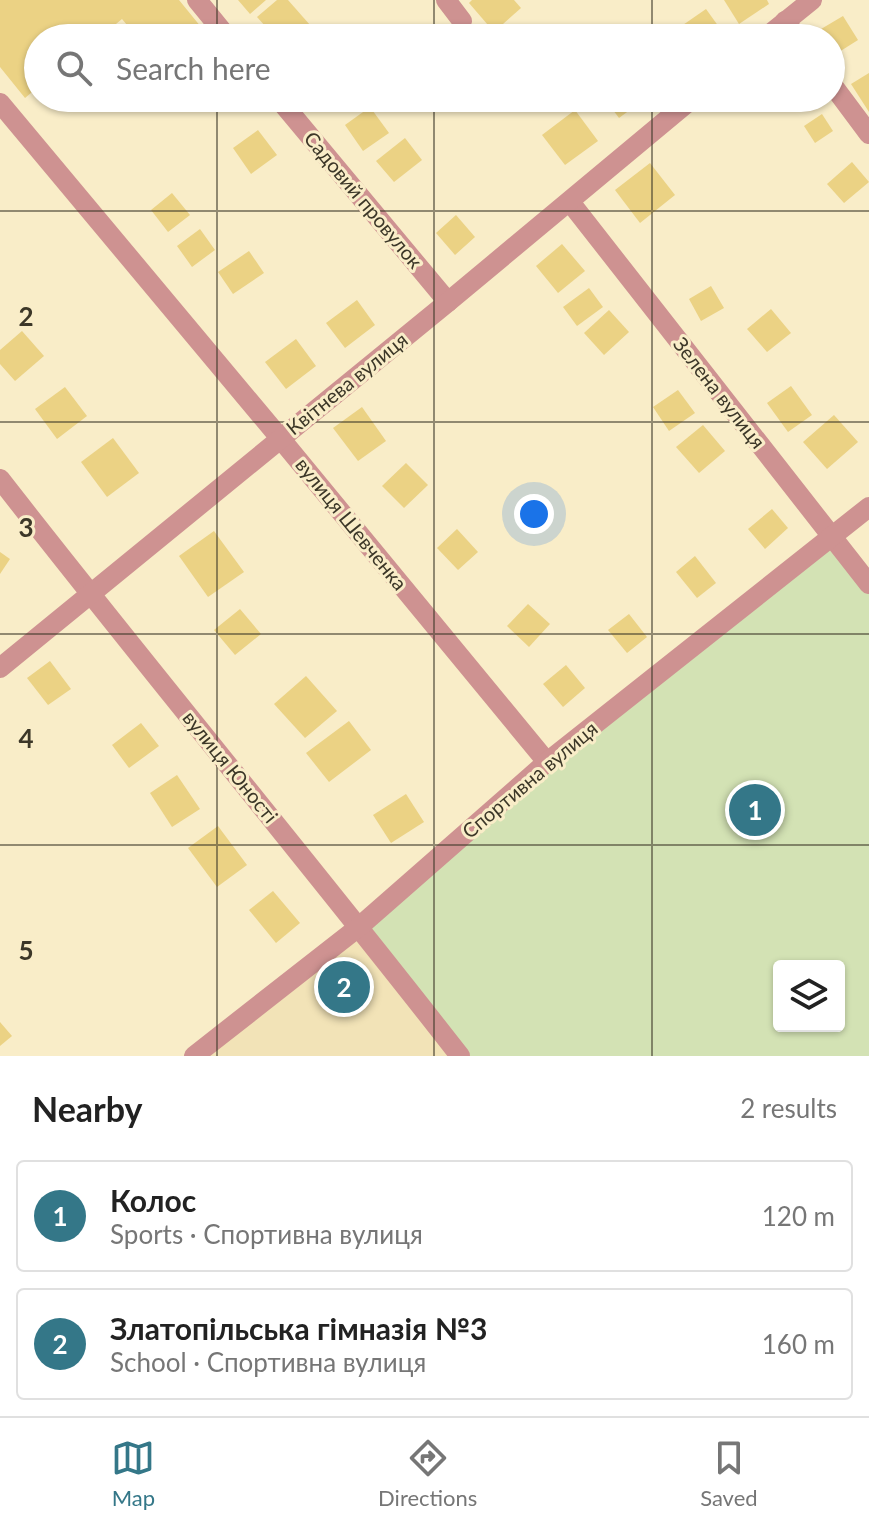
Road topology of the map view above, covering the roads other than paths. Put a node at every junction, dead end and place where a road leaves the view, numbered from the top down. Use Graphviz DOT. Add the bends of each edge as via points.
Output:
graph roads {
  1 [pos="197,0"];
  2 [pos="446,0"];
  3 [pos="812,0"];
  4 [pos="462,21"];
  5 [pos="785,21"];
  6 [pos="217,24"];
  7 [pos="781,24"];
  8 [pos="787,24"];
  9 [pos="845,102"];
  10 [pos="0,103"];
  11 [pos="290,112"];
  12 [pos="676,112"];
  13 [pos="869,134"];
  14 [pos="570,202"];
  15 [pos="448,302"];
  16 [pos="280,438"];
  17 [pos="0,479"];
  18 [pos="869,507"];
  19 [pos="832,537"];
  20 [pos="869,584"];
  21 [pos="91,595"];
  22 [pos="0,668"];
  23 [pos="547,762"];
  24 [pos="360,926"];
  25 [pos="194,1056"];
  26 [pos="460,1056"];
  1 -- 6 [label="street"];
  2 -- 4 [label="street"];
  3 -- 5 [label="street"];
  5 -- 7 [label="street"];
  5 -- 8 [label="street"];
  9 -- 13 [label="street"];
  10 -- 16 [label="street, вулиця Шевченка"];
  11 -- 15 [label="street, Садовий провулок"];
  12 -- 14 [label="street, Квітнева вулиця"];
  14 -- 15 [label="street, Квітнева вулиця"];
  14 -- 19 [label="street, Зелена вулиця"];
  15 -- 16 [label="street, Квітнева вулиця"];
  16 -- 21 [label="street, Квітнева вулиця"];
  16 -- 23 [label="street, вулиця Шевченка"];
  17 -- 21 [label="street, вулиця Юності"];
  18 -- 19 [label="street, Спортивна вулиця"];
  19 -- 20 [label="street, Зелена вулиця"];
  19 -- 23 [label="street, Спортивна вулиця"];
  21 -- 22 [label="street, Квітнева вулиця"];
  21 -- 24 [label="street, вулиця Юності"];
  23 -- 24 [label="street, Спортивна вулиця"];
  24 -- 25 [label="street, Спортивна вулиця"];
  24 -- 26 [label="street, вулиця Юності"];
}
